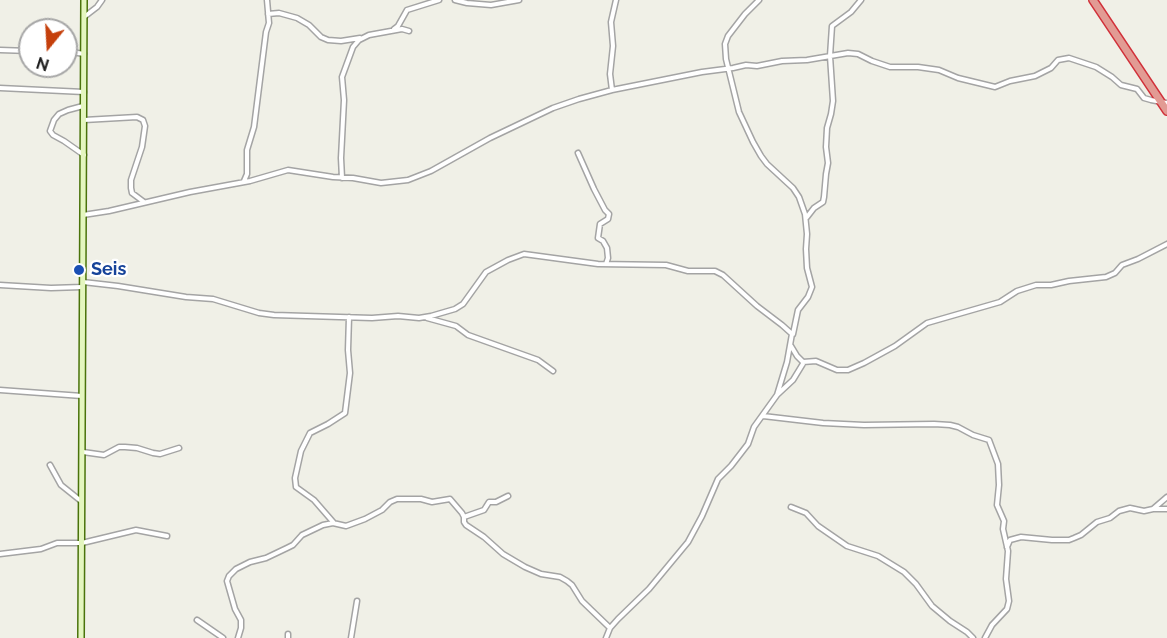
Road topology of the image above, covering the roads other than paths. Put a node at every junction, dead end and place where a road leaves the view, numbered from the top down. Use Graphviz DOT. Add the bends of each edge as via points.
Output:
graph roads {
  1 [pos="84,0"];
  2 [pos="102,0"];
  3 [pos="267,0"];
  4 [pos="439,0"];
  5 [pos="455,0"];
  6 [pos="519,0"];
  7 [pos="616,0"];
  8 [pos="759,0"];
  9 [pos="861,0"];
  10 [pos="1093,0"];
  11 [pos="268,14"];
  12 [pos="84,17"];
  13 [pos="393,30"];
  14 [pos="409,31"];
  15 [pos="363,37"];
  16 [pos="0,50"];
  17 [pos="18,51"];
  18 [pos="78,53"];
  19 [pos="84,54"];
  20 [pos="830,56"];
  21 [pos="728,69"];
  22 [pos="0,88"];
  23 [pos="612,90"];
  24 [pos="84,92"];
  25 [pos="1164,102"];
  26 [pos="84,106"];
  27 [pos="1167,111"];
  28 [pos="84,120"];
  29 [pos="578,153"];
  30 [pos="84,155"];
  31 [pos="342,177"];
  32 [pos="243,182"];
  33 [pos="144,202"];
  34 [pos="83,215"];
  35 [pos="806,218"];
  36 [pos="1167,244"];
  37 [pos="606,264"];
  38 [pos="83,284"];
  39 [pos="0,285"];
  40 [pos="349,317"];
  41 [pos="426,317"];
  42 [pos="792,334"];
  43 [pos="791,345"];
  44 [pos="804,362"];
  45 [pos="553,371"];
  46 [pos="0,390"];
  47 [pos="777,395"];
  48 [pos="83,396"];
  49 [pos="762,416"];
  50 [pos="179,448"];
  51 [pos="83,452"];
  52 [pos="50,465"];
  53 [pos="507,496"];
  54 [pos="1167,497"];
  55 [pos="82,501"];
  56 [pos="791,507"];
  57 [pos="1153,509"];
  58 [pos="1167,509"];
  59 [pos="464,517"];
  60 [pos="334,523"];
  61 [pos="167,536"];
  62 [pos="82,543"];
  63 [pos="1007,548"];
  64 [pos="0,554"];
  65 [pos="357,600"];
  66 [pos="197,620"];
  67 [pos="610,628"];
  68 [pos="81,638"];
  69 [pos="223,638"];
  70 [pos="238,638"];
  71 [pos="351,638"];
  72 [pos="606,638"];
  73 [pos="973,638"];
  74 [pos="986,638"];
  1 -- 12 [label="street"];
  2 -- 12 [label="street"];
  3 -- 11 [label="street"];
  4 -- 13 [label="street" via="407,10"];
  5 -- 6 [label="street" via="491,5"];
  7 -- 23 [label="street" via="611,20"];
  8 -- 21 [label="street" via="726,40"];
  9 -- 20 [label="street" via="832,26"];
  10 -- 25 [label="highway"];
  11 -- 15 [label="street" via="297,18 328,40"];
  11 -- 32 [label="street"];
  12 -- 19 [label="street"];
  13 -- 14 [label="street"];
  13 -- 15 [label="street"];
  15 -- 31 [label="street" via="353,47 342,77"];
  16 -- 17 [label="street"];
  18 -- 19 [label="street"];
  19 -- 24 [label="street"];
  20 -- 21 [label="street"];
  20 -- 25 [label="street" via="852,53 890,67 935,69 995,87 1035,76 1058,60 1069,58 1094,66 1120,85 1137,89 1144,98"];
  20 -- 35 [label="street" via="833,101 827,128 824,197"];
  21 -- 23 [label="street"];
  21 -- 35 [label="street" via="739,112 757,149 793,188"];
  22 -- 24 [label="street"];
  23 -- 31 [label="street" via="553,108 413,179 381,183"];
  24 -- 26 [label="street"];
  25 -- 27 [label="highway"];
  26 -- 28 [label="street"];
  26 -- 30 [label="street" via="59,114 50,131"];
  28 -- 30 [label="street"];
  28 -- 33 [label="street" via="143,120 142,147 131,188"];
  29 -- 37 [label="street" via="609,214 600,224 598,238 607,248"];
  30 -- 34 [label="street"];
  31 -- 32 [label="street" via="291,170"];
  32 -- 33 [label="street"];
  33 -- 34 [label="street"];
  34 -- 38 [label="street"];
  35 -- 42 [label="street" via="807,268 812,286 798,310"];
  36 -- 44 [label="street" via="1106,277 1036,285 1000,302 927,323 895,346 848,370"];
  37 -- 41 [label="street" via="520,254 486,272 459,307"];
  37 -- 42 [label="street" via="716,271"];
  38 -- 39 [label="street" via="51,288"];
  38 -- 40 [label="street" via="213,299 274,315"];
  38 -- 48 [label="street"];
  40 -- 41 [label="street"];
  40 -- 60 [label="street" via="350,373 345,413 310,433 295,478 296,487"];
  41 -- 45 [label="street" via="538,360"];
  42 -- 43 [label="street"];
  43 -- 44 [label="street"];
  43 -- 47 [label="street"];
  44 -- 47 [label="street"];
  46 -- 48 [label="street"];
  47 -- 49 [label="street"];
  48 -- 51 [label="street"];
  49 -- 63 [label="street" via="823,423 950,426 987,439 998,464 997,505 1004,520"];
  49 -- 67 [label="street" via="747,446 718,479 685,547"];
  50 -- 51 [label="street" via="160,454 124,447 104,455"];
  51 -- 55 [label="street"];
  52 -- 55 [label="street" via="61,485"];
  53 -- 59 [label="street"];
  54 -- 57 [label="street"];
  55 -- 62 [label="street"];
  56 -- 73 [label="street" via="806,513 847,546 878,556 904,572 932,606"];
  57 -- 58 [label="street"];
  57 -- 63 [label="street" via="1130,508 1119,512 1069,540 1021,537 1010,540"];
  59 -- 60 [label="street" via="449,498 432,502 397,499 365,519 346,526"];
  59 -- 67 [label="street" via="466,525 507,557 534,572 567,581"];
  60 -- 70 [label="street" via="302,535 287,549 244,564 231,573 227,584 241,620"];
  61 -- 62 [label="street" via="136,530"];
  62 -- 64 [label="street" via="57,543"];
  62 -- 68 [label="street"];
  63 -- 74 [label="street" via="1008,605"];
  65 -- 71 [label="street"];
  66 -- 69 [label="street"];
  67 -- 72 [label="street"];
}
